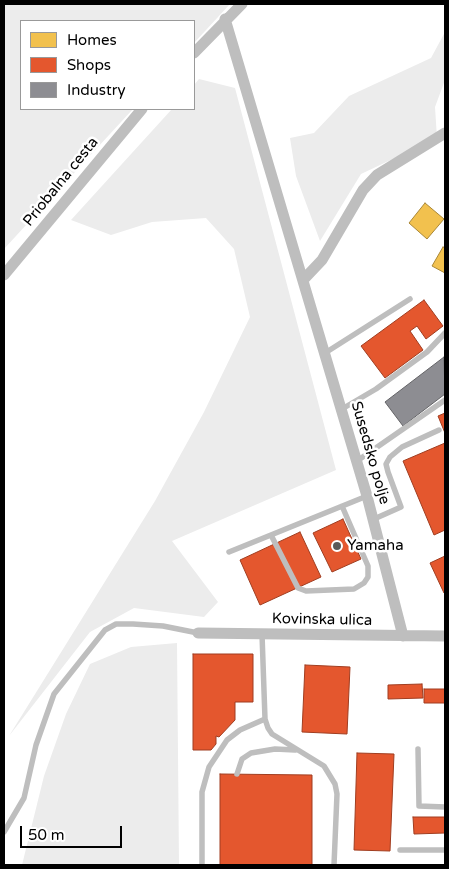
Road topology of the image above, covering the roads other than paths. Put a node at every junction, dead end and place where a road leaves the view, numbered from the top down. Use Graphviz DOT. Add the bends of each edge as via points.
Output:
graph roads {
  1 [pos="242,4"];
  2 [pos="225,19"];
  3 [pos="195,52"];
  4 [pos="141,110"];
  5 [pos="445,133"];
  6 [pos="4,275"];
  7 [pos="304,279"];
  8 [pos="410,299"];
  9 [pos="445,333"];
  10 [pos="325,353"];
  11 [pos="445,400"];
  12 [pos="342,408"];
  13 [pos="439,430"];
  14 [pos="357,461"];
  15 [pos="367,496"];
  16 [pos="342,506"];
  17 [pos="374,519"];
  18 [pos="272,535"];
  19 [pos="229,552"];
  20 [pos="198,633"];
  21 [pos="262,634"];
  22 [pos="403,636"];
  23 [pos="445,636"];
  24 [pos="265,719"];
  25 [pos="418,749"];
  26 [pos="298,750"];
  27 [pos="237,774"];
  28 [pos="445,806"];
  29 [pos="4,832"];
  30 [pos="400,850"];
  31 [pos="445,850"];
  32 [pos="202,865"];
  33 [pos="334,865"];
  1 -- 2 [label="street"];
  2 -- 3 [label="street"];
  2 -- 7 [label="street, Susedsko polje"];
  4 -- 6 [label="street, Priobalna cesta"];
  5 -- 7 [label="street" via="377,175 363,190 322,260"];
  7 -- 10 [label="street, Susedsko polje"];
  8 -- 10 [label="lane"];
  9 -- 12 [label="lane" via="427,352 376,389"];
  10 -- 12 [label="street, Susedsko polje"];
  11 -- 14 [label="lane"];
  12 -- 14 [label="street, Susedsko polje"];
  13 -- 17 [label="lane" via="390,457 386,464 401,507"];
  14 -- 15 [label="street, Susedsko polje"];
  15 -- 16 [label="lane"];
  15 -- 17 [label="street, Susedsko polje"];
  16 -- 18 [label="lane"];
  16 -- 18 [label="lane" via="368,566 364,583 354,589 306,591 298,588"];
  17 -- 22 [label="street, Susedsko polje"];
  18 -- 19 [label="lane"];
  20 -- 21 [label="street, Kovinska ulica"];
  20 -- 29 [label="lane" via="133,624 116,624 105,630 54,694 36,745 24,798"];
  21 -- 22 [label="street, Kovinska ulica"];
  21 -- 24 [label="lane"];
  22 -- 23 [label="street, Kovinska ulica"];
  24 -- 26 [label="lane" via="272,734"];
  24 -- 32 [label="lane" via="227,740 209,767 202,792"];
  25 -- 28 [label="lane" via="419,806"];
  26 -- 27 [label="lane" via="251,753 242,759"];
  26 -- 33 [label="lane" via="324,766 335,784"];
  30 -- 31 [label="lane"];
}
